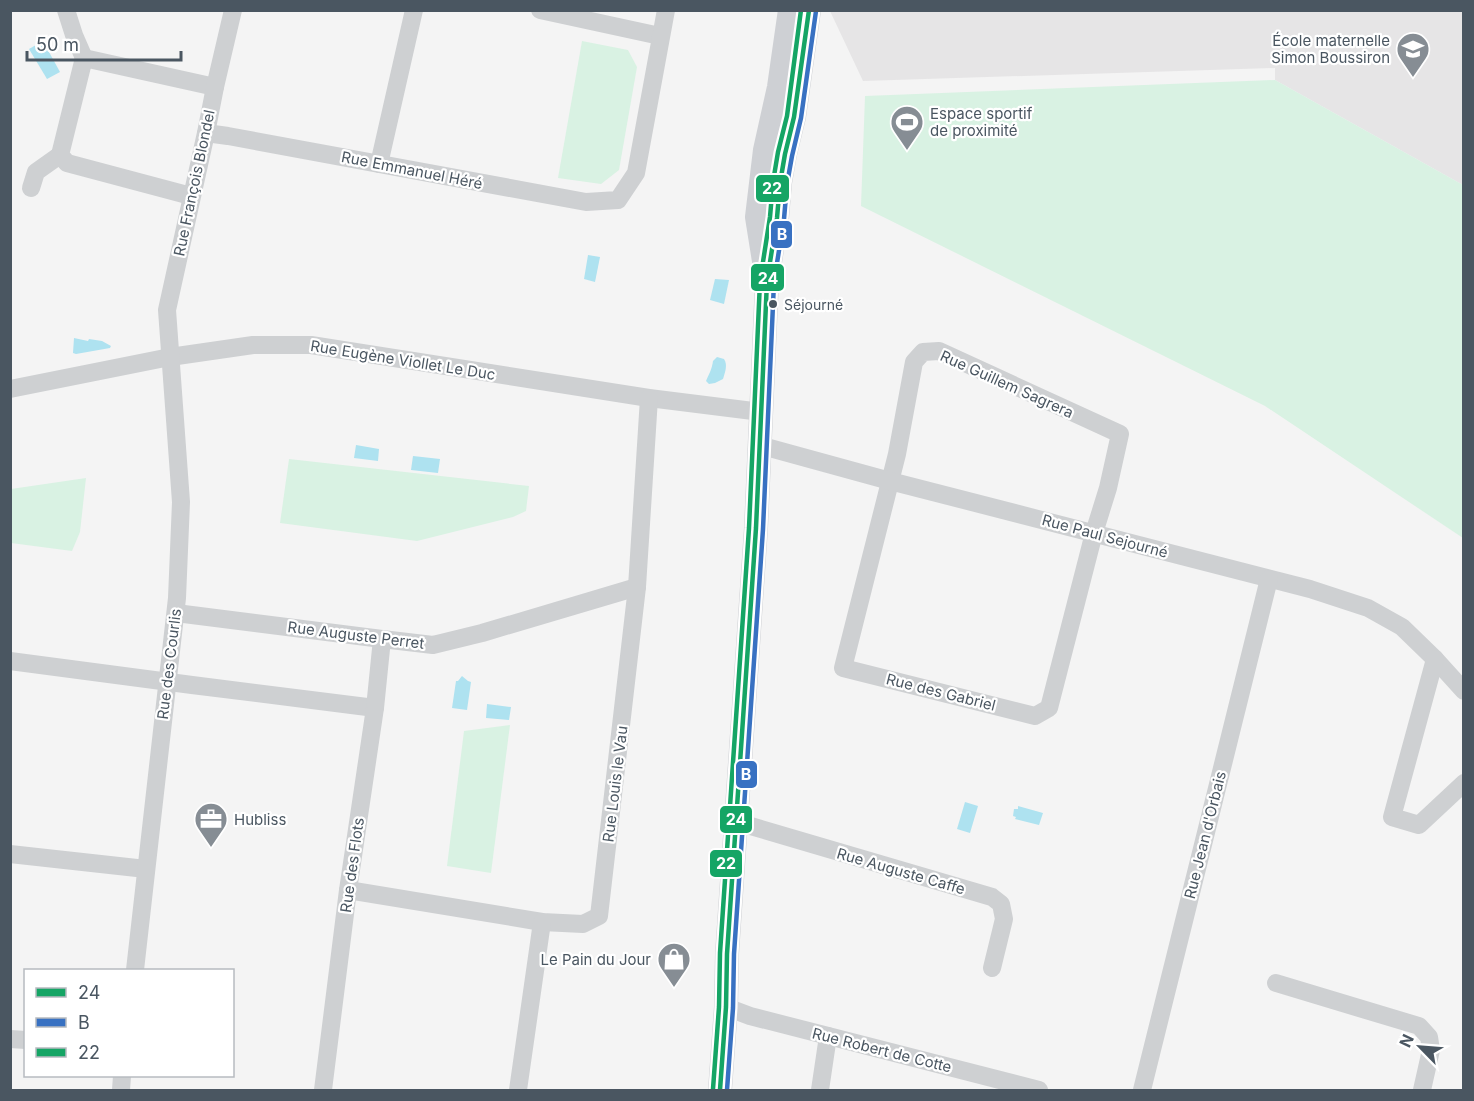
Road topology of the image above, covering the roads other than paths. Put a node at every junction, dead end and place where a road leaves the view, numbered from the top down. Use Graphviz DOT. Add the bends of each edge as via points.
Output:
graph roads {
  1 [pos="66,10"];
  2 [pos="233,10"];
  3 [pos="414,10"];
  4 [pos="540,10"];
  5 [pos="666,10"];
  6 [pos="790,10"];
  7 [pos="809,10"];
  8 [pos="660,36"];
  9 [pos="84,58"];
  10 [pos="214,87"];
  11 [pos="206,133"];
  12 [pos="60,155"];
  13 [pos="380,164"];
  14 [pos="31,188"];
  15 [pos="191,196"];
  16 [pos="766,281"];
  17 [pos="170,357"];
  18 [pos="10,389"];
  19 [pos="649,398"];
  20 [pos="761,412"];
  21 [pos="759,445"];
  22 [pos="890,481"];
  23 [pos="1094,533"];
  24 [pos="1269,579"];
  25 [pos="637,587"];
  26 [pos="176,613"];
  27 [pos="382,639"];
  28 [pos="1435,659"];
  29 [pos="10,661"];
  30 [pos="167,682"];
  31 [pos="1464,691"];
  32 [pos="375,708"];
  33 [pos="1464,783"];
  34 [pos="736,822"];
  35 [pos="10,854"];
  36 [pos="147,869"];
  37 [pos="348,890"];
  38 [pos="542,922"];
  39 [pos="992,968"];
  40 [pos="135,969"];
  41 [pos="1276,983"];
  42 [pos="726,1007"];
  43 [pos="828,1036"];
  44 [pos="323,1090"];
  45 [pos="518,1090"];
  46 [pos="720,1090"];
  47 [pos="820,1090"];
  48 [pos="1039,1090"];
  49 [pos="1142,1090"];
  50 [pos="1422,1090"];
  1 -- 9 [label="street"];
  2 -- 10 [label="street, Rue François Blondel"];
  3 -- 13 [label="street"];
  4 -- 8 [label="street"];
  5 -- 8 [label="street"];
  6 -- 16 [label="main road" via="757,217"];
  7 -- 16 [label="main road"];
  8 -- 13 [label="street, Rue Emmanuel Héré" via="636,173 618,200 586,202"];
  9 -- 10 [label="street"];
  9 -- 12 [label="street"];
  10 -- 11 [label="street, Rue François Blondel"];
  11 -- 13 [label="street, Rue Emmanuel Héré"];
  11 -- 15 [label="street, Rue François Blondel"];
  12 -- 14 [label="street" via="36,172"];
  12 -- 15 [label="street" via="67,163"];
  15 -- 17 [label="street, Rue François Blondel" via="167,310"];
  16 -- 20 [label="main road"];
  17 -- 18 [label="street, Rue Eugène Viollet Le Duc"];
  17 -- 19 [label="street, Rue Eugène Viollet Le Duc" via="253,345 311,345"];
  17 -- 26 [label="street, Rue des Courlis" via="181,502"];
  19 -- 20 [label="street, Rue Eugène Viollet Le Duc"];
  19 -- 25 [label="street, Rue Louis le Vau"];
  20 -- 21 [label="main road"];
  21 -- 22 [label="street, Rue Paul Sejourné"];
  21 -- 34 [label="main road"];
  22 -- 23 [label="street, Rue Paul Sejourné"];
  22 -- 23 [label="street, Rue Guillem Sagrera" via="914,362 923,352 939,351 1120,434"];
  22 -- 23 [label="street, Rue des Gabriel" via="843,668 1035,716 1049,708"];
  23 -- 24 [label="street, Rue Paul Sejourné"];
  24 -- 28 [label="street, Rue Paul Sejourné" via="1368,608 1402,627"];
  24 -- 49 [label="street, Rue Jean d'Orbais"];
  25 -- 27 [label="street, Rue Auguste Perret" via="433,645"];
  25 -- 38 [label="street, Rue Louis le Vau" via="599,916 583,924"];
  26 -- 27 [label="street, Rue Auguste Perret"];
  26 -- 30 [label="street, Rue des Courlis"];
  27 -- 32 [label="street, Rue des Flots"];
  28 -- 31 [label="street, Rue Paul Sejourné"];
  28 -- 33 [label="street" via="1392,818 1419,825"];
  29 -- 30 [label="street"];
  30 -- 32 [label="street"];
  30 -- 36 [label="street, Rue des Courlis"];
  32 -- 37 [label="street, Rue des Flots"];
  34 -- 39 [label="street, Rue Auguste Caffe" via="992,897 1001,904 1004,919"];
  34 -- 42 [label="main road"];
  35 -- 36 [label="street"];
  36 -- 40 [label="street, Rue des Courlis"];
  37 -- 38 [label="street, Rue Louis le Vau"];
  37 -- 44 [label="street, Rue des Flots"];
  38 -- 45 [label="street"];
  41 -- 50 [label="street" via="1419,1026 1429,1037 1431,1050"];
  42 -- 43 [label="street, Rue Robert de Cotte"];
  42 -- 46 [label="main road"];
  43 -- 47 [label="street"];
  43 -- 48 [label="street, Rue Robert de Cotte"];
}
